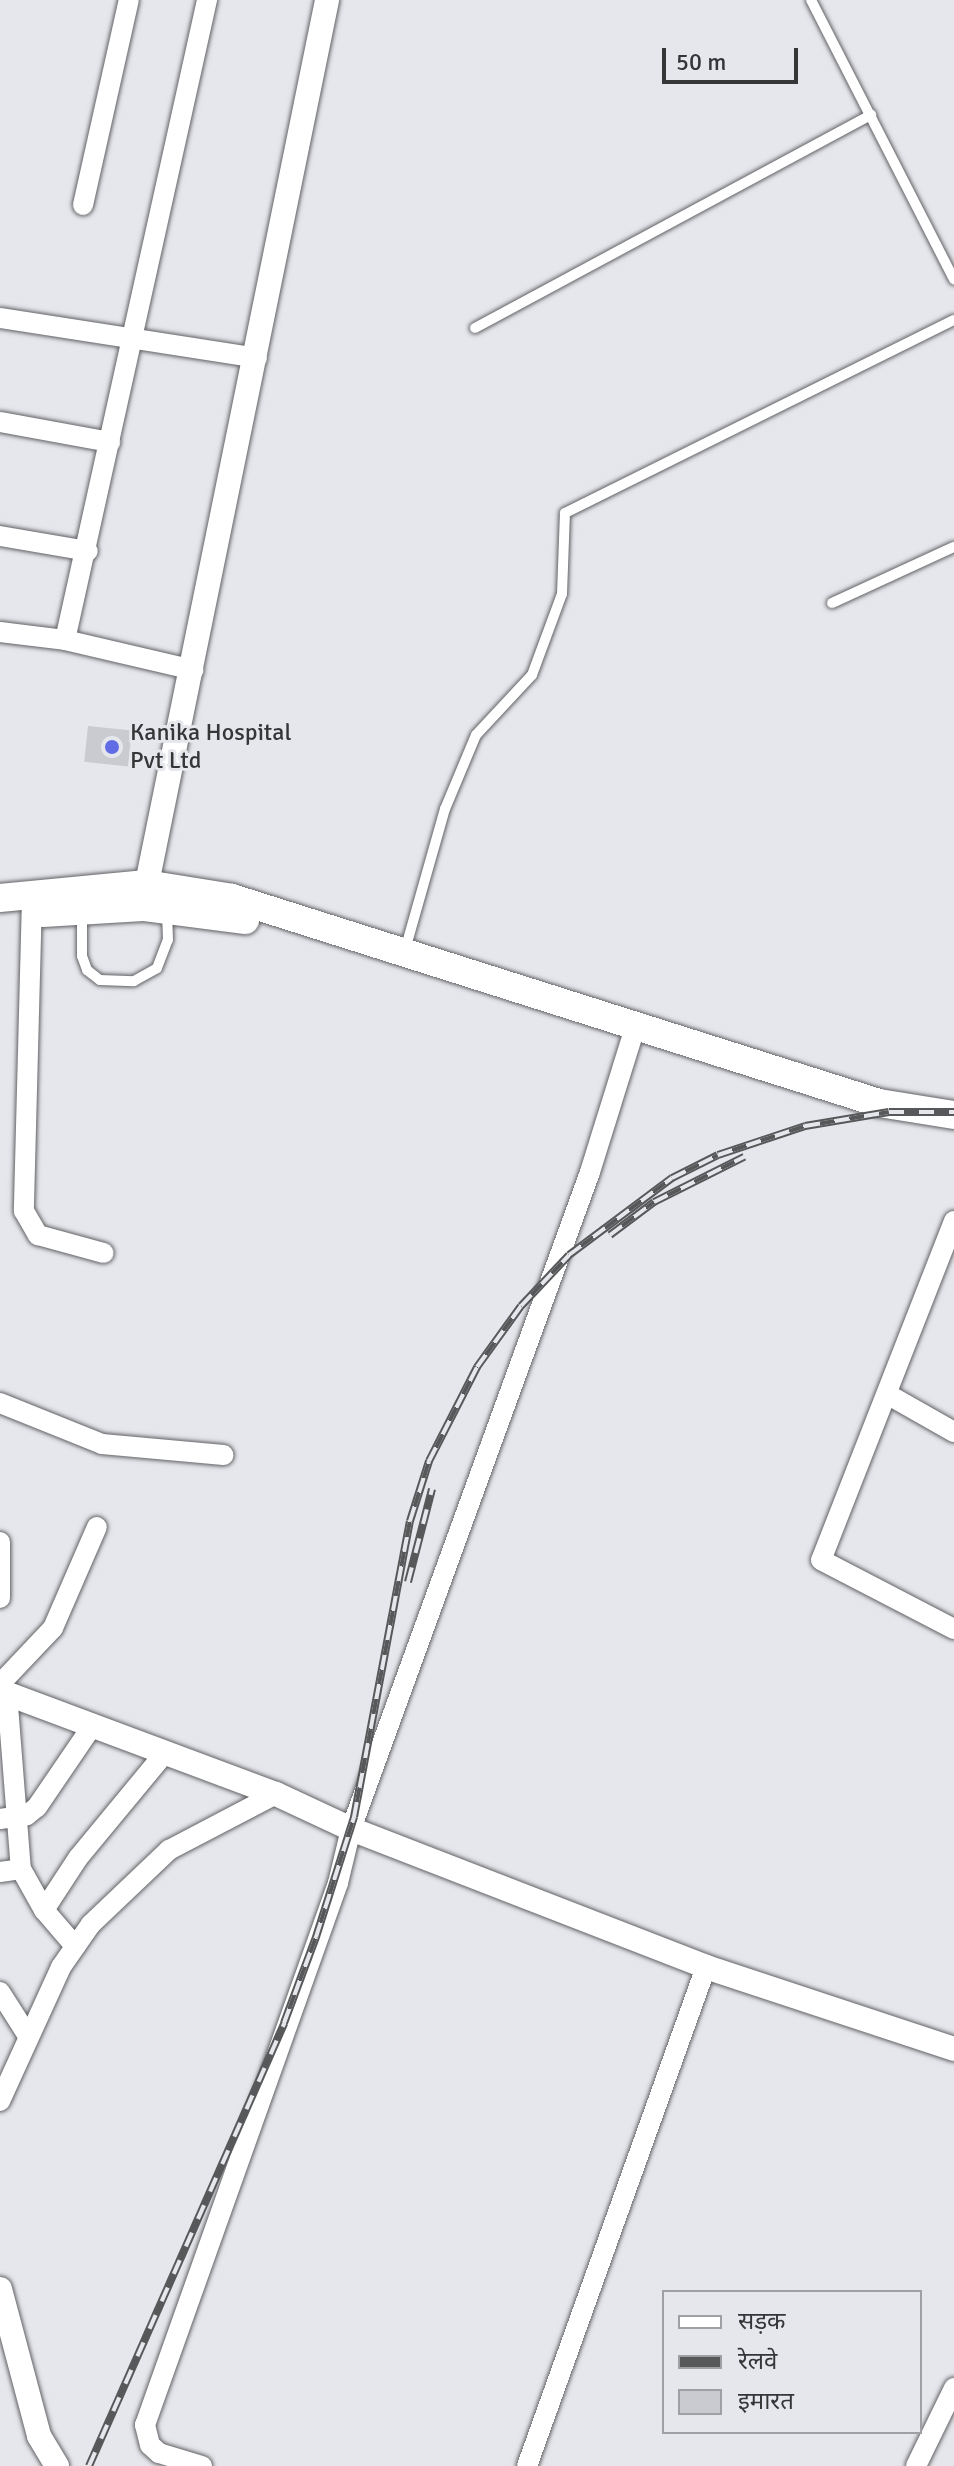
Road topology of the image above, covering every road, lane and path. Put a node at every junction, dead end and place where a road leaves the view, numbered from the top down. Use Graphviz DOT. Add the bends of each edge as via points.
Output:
graph roads {
  1 [pos="129,0"];
  2 [pos="207,0"];
  3 [pos="327,0"];
  4 [pos="811,0"];
  5 [pos="871,115"];
  6 [pos="83,205"];
  7 [pos="954,279"];
  8 [pos="0,318"];
  9 [pos="954,320"];
  10 [pos="475,328"];
  11 [pos="132,340"];
  12 [pos="257,358"];
  13 [pos="0,422"];
  14 [pos="110,442"];
  15 [pos="0,536"];
  16 [pos="954,547"];
  17 [pos="88,551"];
  18 [pos="832,603"];
  19 [pos="0,632"];
  20 [pos="65,640"];
  21 [pos="194,670"];
  22 [pos="0,898"];
  23 [pos="152,900"];
  24 [pos="32,904"];
  25 [pos="82,911"];
  26 [pos="0,915"];
  27 [pos="405,950"];
  28 [pos="433,967"];
  29 [pos="634,1032"];
  30 [pos="954,1115"];
  31 [pos="954,1130"];
  32 [pos="954,1221"];
  33 [pos="104,1253"];
  34 [pos="887,1394"];
  35 [pos="0,1403"];
  36 [pos="954,1432"];
  37 [pos="224,1455"];
  38 [pos="97,1527"];
  39 [pos="0,1542"];
  40 [pos="1,1586"];
  41 [pos="954,1629"];
  42 [pos="2,1689"];
  43 [pos="93,1725"];
  44 [pos="165,1753"];
  45 [pos="276,1794"];
  46 [pos="7,1818"];
  47 [pos="351,1829"];
  48 [pos="10,1870"];
  49 [pos="44,1910"];
  50 [pos="75,1946"];
  51 [pos="706,1967"];
  52 [pos="0,1992"];
  53 [pos="28,2036"];
  54 [pos="954,2049"];
  55 [pos="0,2101"];
  56 [pos="0,2289"];
  57 [pos="954,2388"];
  58 [pos="949,2409"];
  59 [pos="57,2466"];
  60 [pos="202,2466"];
  61 [pos="527,2466"];
  62 [pos="916,2466"];
  1 -- 6 [label="street"];
  2 -- 11 [label="street"];
  3 -- 12 [label="street"];
  4 -- 5 [label="lane"];
  5 -- 7 [label="lane"];
  5 -- 10 [label="lane"];
  8 -- 11 [label="street"];
  9 -- 27 [label="lane" via="565,513 562,594 532,675 476,735 445,809"];
  11 -- 12 [label="street"];
  11 -- 14 [label="street"];
  12 -- 21 [label="street"];
  13 -- 14 [label="street"];
  14 -- 17 [label="street"];
  15 -- 17 [label="street"];
  16 -- 18 [label="lane"];
  17 -- 20 [label="street"];
  19 -- 20 [label="street"];
  20 -- 21 [label="street"];
  21 -- 23 [label="street"];
  22 -- 24 [label="main road"];
  23 -- 24 [label="main road"];
  23 -- 25 [label="main road"];
  23 -- 25 [label="lane" via="168,940 157,968 134,981 100,980 87,970"];
  23 -- 27 [label="main road" via="232,898"];
  23 -- 28 [label="main road"];
  24 -- 25 [label="main road"];
  24 -- 26 [label="main road"];
  24 -- 33 [label="street" via="24,1211 38,1235"];
  27 -- 28 [label="main road"];
  28 -- 29 [label="main road"];
  29 -- 30 [label="main road" via="879,1103"];
  29 -- 31 [label="main road" via="872,1116"];
  29 -- 47 [label="street" via="580,1201"];
  32 -- 34 [label="street"];
  34 -- 36 [label="street"];
  34 -- 41 [label="street" via="821,1560"];
  35 -- 37 [label="street" via="102,1444"];
  38 -- 42 [label="street" via="60,1617"];
  39 -- 40 [label="street"];
  42 -- 43 [label="street"];
  42 -- 46 [label="street"];
  43 -- 44 [label="street"];
  43 -- 46 [label="street" via="37,1807"];
  44 -- 45 [label="street"];
  44 -- 49 [label="street" via="63,1877"];
  45 -- 47 [label="street"];
  45 -- 50 [label="street" via="169,1850 124,1888"];
  46 -- 48 [label="street"];
  47 -- 51 [label="street"];
  47 -- 60 [label="street" via="338,1883 145,2425 150,2445 159,2453"];
  48 -- 49 [label="street"];
  49 -- 50 [label="street"];
  50 -- 53 [label="street"];
  51 -- 54 [label="street"];
  51 -- 61 [label="street"];
  52 -- 53 [label="street"];
  53 -- 55 [label="street"];
  56 -- 59 [label="street" via="39,2436"];
  57 -- 58 [label="street"];
  58 -- 62 [label="street"];
}
